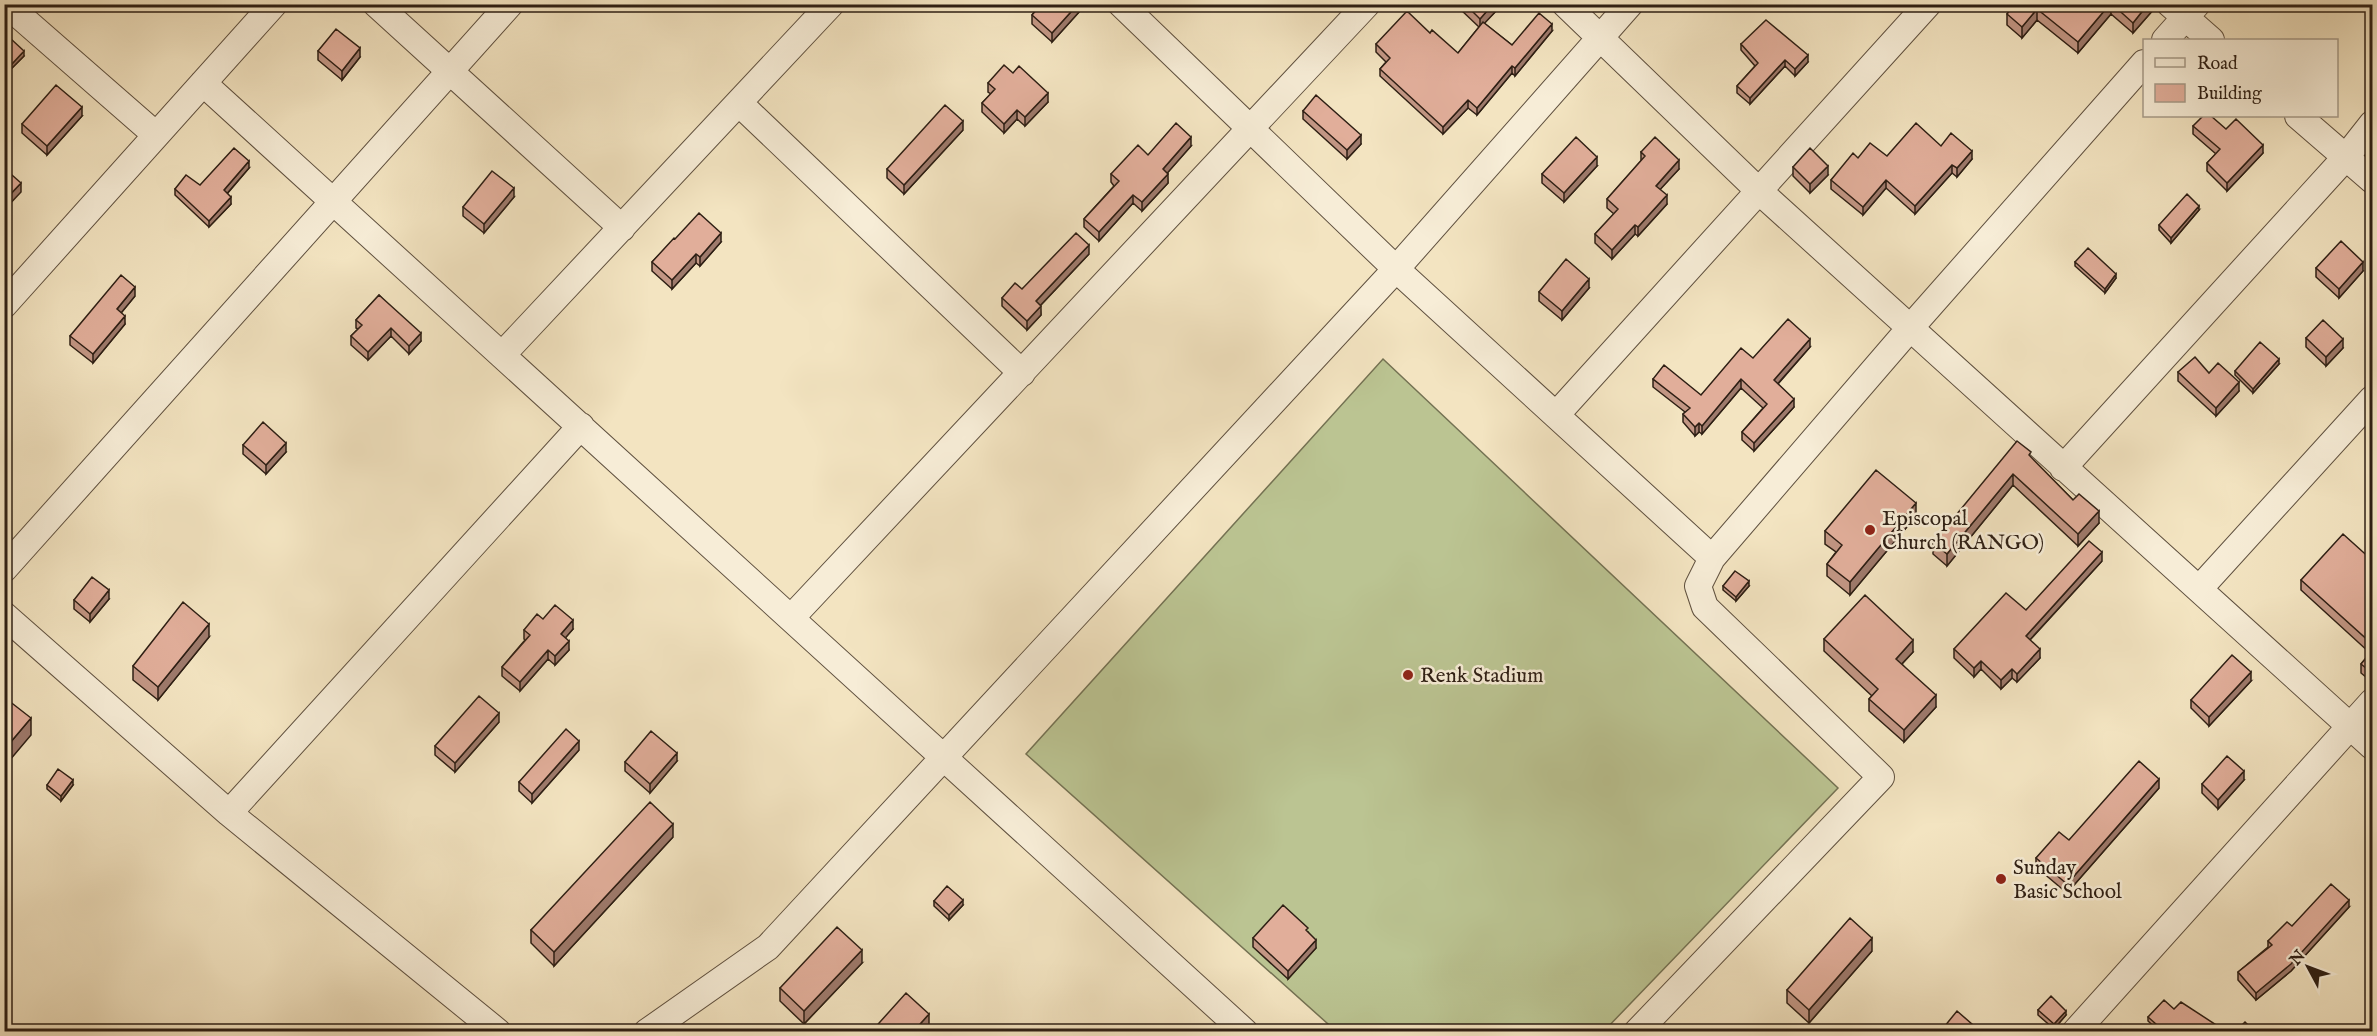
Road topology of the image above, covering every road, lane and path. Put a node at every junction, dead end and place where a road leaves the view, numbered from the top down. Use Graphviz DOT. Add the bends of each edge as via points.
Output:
graph roads {
  1 [pos="6,4"];
  2 [pos="274,4"];
  3 [pos="376,4"];
  4 [pos="510,4"];
  5 [pos="831,4"];
  6 [pos="1120,4"];
  7 [pos="1367,4"];
  8 [pos="1566,4"];
  9 [pos="1630,4"];
  10 [pos="1928,4"];
  11 [pos="2184,9"];
  12 [pos="1601,37"];
  13 [pos="2166,39"];
  14 [pos="2210,39"];
  15 [pos="2143,65"];
  16 [pos="450,70"];
  17 [pos="203,83"];
  18 [pos="739,103"];
  19 [pos="2299,117"];
  20 [pos="2373,124"];
  21 [pos="1251,130"];
  22 [pos="156,135"];
  23 [pos="2346,157"];
  24 [pos="2373,180"];
  25 [pos="1759,191"];
  26 [pos="332,201"];
  27 [pos="622,228"];
  28 [pos="1396,269"];
  29 [pos="4,305"];
  30 [pos="1911,327"];
  31 [pos="502,355"];
  32 [pos="1022,373"];
  33 [pos="2373,399"];
  34 [pos="1556,415"];
  35 [pos="581,426"];
  36 [pos="2063,468"];
  37 [pos="1712,558"];
  38 [pos="4,569"];
  39 [pos="2199,589"];
  40 [pos="4,615"];
  41 [pos="791,618"];
  42 [pos="2373,702"];
  43 [pos="2350,726"];
  44 [pos="2373,746"];
  45 [pos="945,758"];
  46 [pos="229,813"];
  47 [pos="498,1032"];
  48 [pos="647,1032"];
  49 [pos="1245,1032"];
  50 [pos="1637,1032"];
  51 [pos="2075,1032"];
  1 -- 22 [label="street"];
  2 -- 17 [label="street"];
  3 -- 16 [label="street"];
  4 -- 16 [label="street"];
  5 -- 18 [label="street"];
  6 -- 21 [label="street"];
  7 -- 21 [label="street"];
  8 -- 12 [label="street"];
  9 -- 12 [label="street"];
  10 -- 25 [label="street"];
  11 -- 13 [label="street"];
  11 -- 14 [label="street"];
  12 -- 25 [label="street"];
  12 -- 28 [label="street"];
  15 -- 30 [label="street"];
  16 -- 26 [label="street"];
  16 -- 27 [label="street"];
  17 -- 22 [label="street"];
  17 -- 26 [label="street"];
  18 -- 27 [label="street"];
  18 -- 32 [label="street"];
  19 -- 23 [label="street"];
  20 -- 23 [label="street"];
  21 -- 28 [label="street"];
  21 -- 32 [label="street"];
  22 -- 29 [label="street"];
  23 -- 24 [label="street"];
  23 -- 36 [label="street"];
  25 -- 30 [label="street"];
  25 -- 34 [label="street"];
  26 -- 31 [label="street"];
  26 -- 38 [label="street"];
  27 -- 31 [label="street"];
  28 -- 34 [label="street"];
  28 -- 45 [label="street"];
  30 -- 36 [label="street"];
  30 -- 37 [label="street"];
  31 -- 35 [label="street"];
  32 -- 41 [label="street"];
  33 -- 39 [label="street"];
  34 -- 37 [label="street"];
  35 -- 41 [label="street"];
  35 -- 46 [label="street"];
  36 -- 39 [label="street"];
  37 -- 50 [label="street" via="1698,586 1705,607 1881,777"];
  39 -- 43 [label="street"];
  40 -- 46 [label="street"];
  41 -- 45 [label="street"];
  42 -- 43 [label="street"];
  43 -- 44 [label="street"];
  43 -- 51 [label="street"];
  45 -- 48 [label="street" via="768,947"];
  45 -- 49 [label="street"];
  46 -- 47 [label="street"];
}
